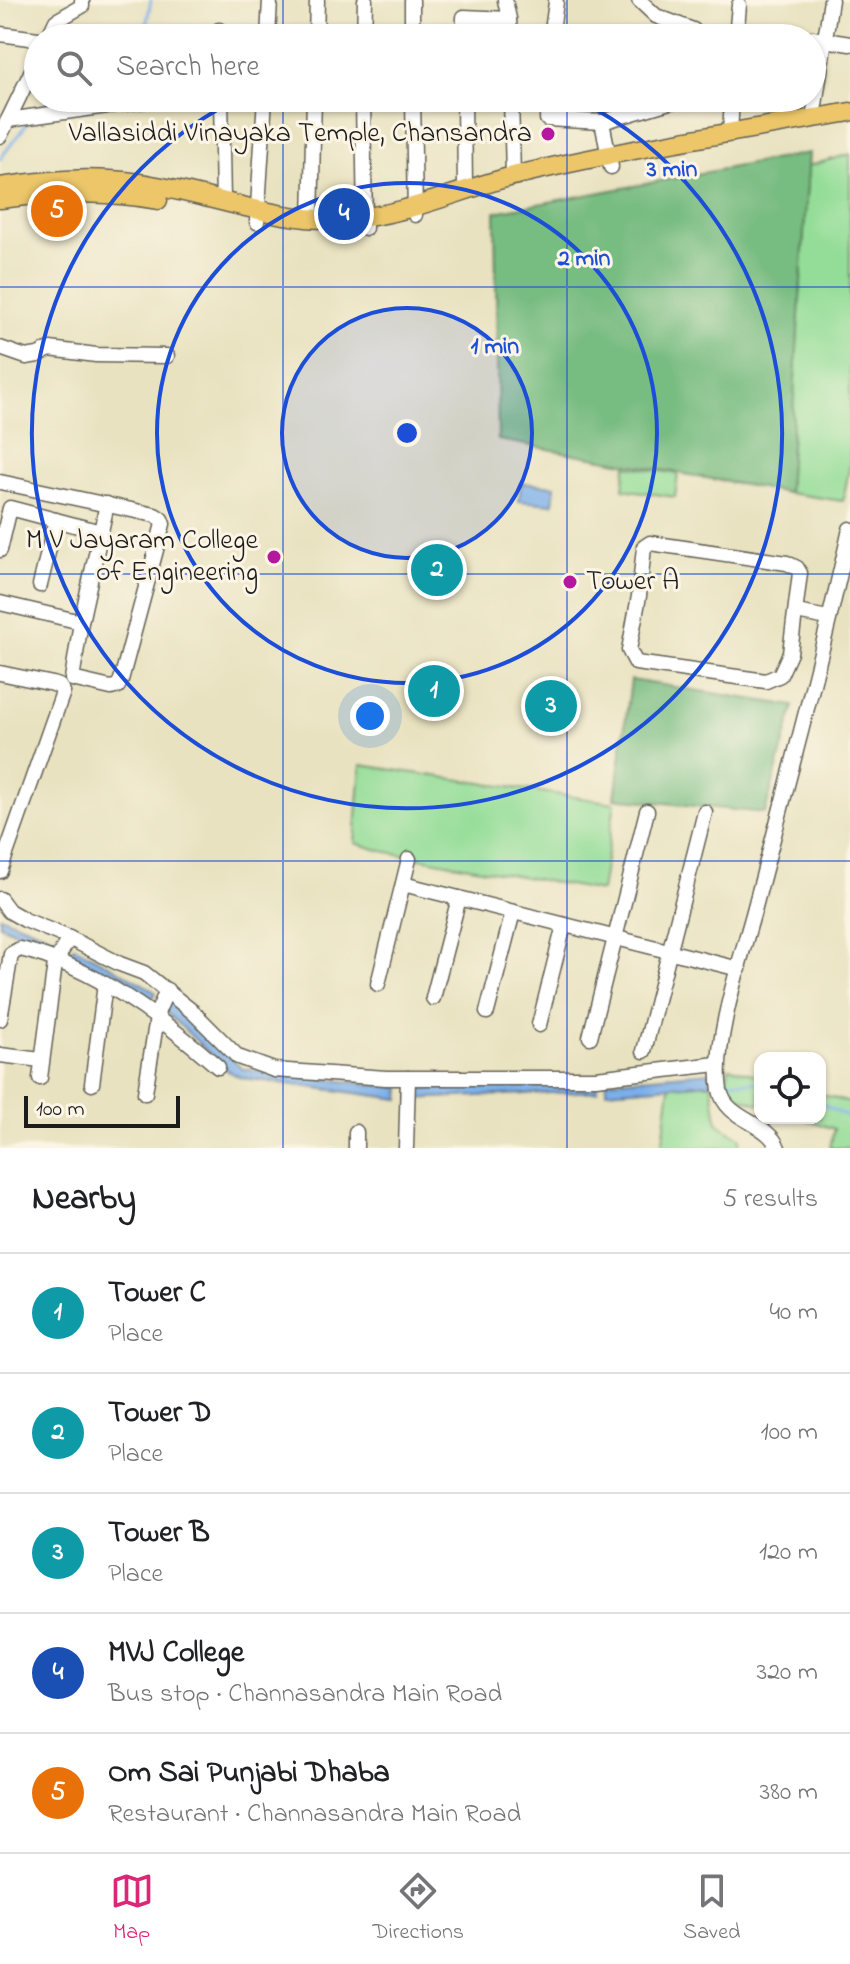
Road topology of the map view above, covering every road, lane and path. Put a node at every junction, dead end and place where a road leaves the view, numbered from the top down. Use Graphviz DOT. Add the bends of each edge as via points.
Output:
graph roads {
  1 [pos="82,0"];
  2 [pos="270,0"];
  3 [pos="317,0"];
  4 [pos="365,0"];
  5 [pos="412,0"];
  6 [pos="505,0"];
  7 [pos="639,0"];
  8 [pos="831,0"];
  9 [pos="556,2"];
  10 [pos="739,5"];
  11 [pos="509,19"];
  12 [pos="55,24"];
  13 [pos="269,24"];
  14 [pos="316,24"];
  15 [pos="364,24"];
  16 [pos="412,24"];
  17 [pos="464,24"];
  18 [pos="509,24"];
  19 [pos="553,24"];
  20 [pos="677,24"];
  21 [pos="737,24"];
  22 [pos="819,24"];
  23 [pos="0,34"];
  24 [pos="24,37"];
  25 [pos="826,40"];
  26 [pos="850,44"];
  27 [pos="24,87"];
  28 [pos="65,112"];
  29 [pos="221,112"];
  30 [pos="264,112"];
  31 [pos="314,112"];
  32 [pos="363,112"];
  33 [pos="413,112"];
  34 [pos="464,112"];
  35 [pos="511,112"];
  36 [pos="547,112"];
  37 [pos="636,112"];
  38 [pos="731,112"];
  39 [pos="813,112"];
  40 [pos="850,112"];
  41 [pos="813,118"];
  42 [pos="8,120"];
  43 [pos="602,122"];
  44 [pos="850,122"];
  45 [pos="730,134"];
  46 [pos="0,136"];
  47 [pos="610,162"];
  48 [pos="513,176"];
  49 [pos="78,186"];
  50 [pos="0,187"];
  51 [pos="465,189"];
  52 [pos="0,199"];
  53 [pos="223,201"];
  54 [pos="414,211"];
  55 [pos="258,215"];
  56 [pos="311,220"];
  57 [pos="365,223"];
  58 [pos="0,348"];
  59 [pos="167,356"];
  60 [pos="0,482"];
  61 [pos="107,504"];
  62 [pos="56,520"];
  63 [pos="850,529"];
  64 [pos="101,532"];
  65 [pos="0,550"];
  66 [pos="40,585"];
  67 [pos="0,603"];
  68 [pos="796,612"];
  69 [pos="828,618"];
  70 [pos="81,622"];
  71 [pos="790,653"];
  72 [pos="818,658"];
  73 [pos="0,673"];
  74 [pos="647,811"];
  75 [pos="705,812"];
  76 [pos="409,859"];
  77 [pos="0,871"];
  78 [pos="403,884"];
  79 [pos="459,898"];
  80 [pos="0,899"];
  81 [pos="513,912"];
  82 [pos="564,925"];
  83 [pos="615,938"];
  84 [pos="63,948"];
  85 [pos="669,952"];
  86 [pos="739,969"];
  87 [pos="105,984"];
  88 [pos="378,984"];
  89 [pos="433,998"];
  90 [pos="162,1003"];
  91 [pos="487,1012"];
  92 [pos="0,1019"];
  93 [pos="539,1025"];
  94 [pos="590,1037"];
  95 [pos="644,1051"];
  96 [pos="0,1055"];
  97 [pos="41,1060"];
  98 [pos="218,1067"];
  99 [pos="718,1072"];
  100 [pos="40,1078"];
  101 [pos="92,1084"];
  102 [pos="407,1088"];
  103 [pos="145,1093"];
  104 [pos="356,1132"];
  105 [pos="356,1148"];
  106 [pos="406,1148"];
  107 [pos="778,1148"];
  1 -- 12 [label="street" via="82,6"];
  2 -- 13 [label="street"];
  3 -- 14 [label="street"];
  4 -- 15 [label="street"];
  5 -- 16 [label="street"];
  6 -- 11 [label="street"];
  7 -- 20 [label="street" via="656,16"];
  8 -- 22 [label="street"];
  9 -- 19 [label="street"];
  10 -- 21 [label="street"];
  11 -- 17 [label="street" via="464,17"];
  11 -- 18 [label="street"];
  23 -- 24 [label="street"];
  25 -- 26 [label="street"];
  27 -- 42 [label="street"];
  28 -- 42 [label="street"];
  29 -- 53 [label="street"];
  30 -- 55 [label="street"];
  31 -- 56 [label="street"];
  32 -- 57 [label="street"];
  33 -- 54 [label="street"];
  34 -- 51 [label="street"];
  35 -- 48 [label="street"];
  36 -- 43 [label="street" via="547,119"];
  37 -- 43 [label="street"];
  38 -- 45 [label="street"];
  39 -- 41 [label="street"];
  40 -- 41 [label="main road"];
  41 -- 45 [label="main road"];
  42 -- 46 [label="street"];
  43 -- 47 [label="street"];
  44 -- 47 [label="main road"];
  45 -- 47 [label="main road"];
  47 -- 48 [label="main road"];
  47 -- 54 [label="main road"];
  48 -- 51 [label="main road"];
  49 -- 50 [label="main road" via="51,179"];
  49 -- 52 [label="main road"];
  49 -- 53 [label="main road" via="140,183"];
  49 -- 55 [label="main road"];
  51 -- 54 [label="main road"];
  53 -- 55 [label="main road"];
  54 -- 57 [label="main road"];
  55 -- 56 [label="main road"];
  55 -- 57 [label="main road" via="312,231"];
  56 -- 57 [label="main road"];
  58 -- 59 [label="street" via="26,357 50,349"];
  60 -- 61 [label="street"];
  61 -- 64 [label="street"];
  61 -- 70 [label="street" via="155,515 163,524 118,686 72,679"];
  62 -- 64 [label="street"];
  62 -- 65 [label="street" via="10,508"];
  62 -- 66 [label="street"];
  63 -- 69 [label="street"];
  64 -- 70 [label="street"];
  67 -- 70 [label="street"];
  68 -- 69 [label="street"];
  68 -- 71 [label="street"];
  68 -- 71 [label="street" via="800,573 792,565 650,543 644,547 629,650 636,663 766,681 780,675"];
  69 -- 72 [label="street"];
  71 -- 72 [label="street"];
  72 -- 86 [label="street"];
  73 -- 77 [label="street" via="59,686 63,692"];
  74 -- 83 [label="street"];
  75 -- 85 [label="street"];
  76 -- 78 [label="street"];
  78 -- 79 [label="street"];
  78 -- 88 [label="street"];
  79 -- 81 [label="street"];
  79 -- 89 [label="street"];
  80 -- 84 [label="street"];
  81 -- 82 [label="street"];
  81 -- 91 [label="street"];
  82 -- 83 [label="street"];
  82 -- 93 [label="street"];
  83 -- 85 [label="street"];
  83 -- 94 [label="street"];
  84 -- 87 [label="street"];
  84 -- 90 [label="street" via="144,973"];
  84 -- 92 [label="street" via="11,954"];
  84 -- 97 [label="street"];
  85 -- 86 [label="street"];
  85 -- 95 [label="street"];
  86 -- 99 [label="street"];
  87 -- 90 [label="street"];
  87 -- 101 [label="street"];
  90 -- 98 [label="street"];
  90 -- 102 [label="street" via="213,1030 249,1063"];
  90 -- 103 [label="street"];
  96 -- 97 [label="street"];
  97 -- 100 [label="street"];
  99 -- 102 [label="street"];
  99 -- 107 [label="street" via="726,1106 771,1135"];
  102 -- 106 [label="street"];
  104 -- 105 [label="street"];
}
